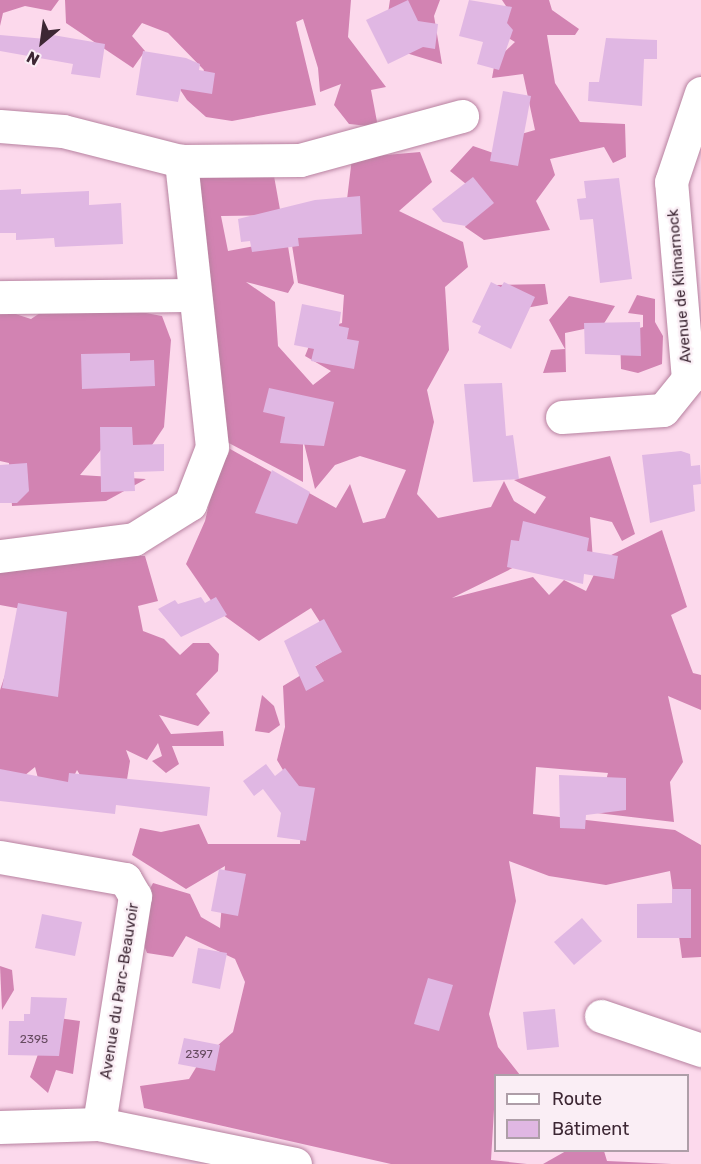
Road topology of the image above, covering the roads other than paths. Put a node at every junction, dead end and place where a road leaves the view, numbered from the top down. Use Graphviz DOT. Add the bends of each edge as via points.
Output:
graph roads {
  1 [pos="701,93"];
  2 [pos="462,116"];
  3 [pos="0,126"];
  4 [pos="181,161"];
  5 [pos="195,295"];
  6 [pos="0,297"];
  7 [pos="562,417"];
  8 [pos="0,556"];
  9 [pos="0,857"];
  10 [pos="601,1016"];
  11 [pos="701,1050"];
  12 [pos="99,1124"];
  13 [pos="0,1127"];
  14 [pos="295,1164"];
  1 -- 7 [label="street, Avenue de Kilmarnock" via="670,182 688,379 663,410"];
  2 -- 4 [label="street" via="300,160"];
  3 -- 4 [label="street" via="63,131"];
  4 -- 5 [label="street"];
  5 -- 6 [label="street"];
  5 -- 8 [label="street" via="212,447 190,504 134,539"];
  9 -- 12 [label="street, Avenue du Parc-Beauvoir" via="125,879 135,896"];
  10 -- 11 [label="street"];
  12 -- 13 [label="street"];
  12 -- 14 [label="street"];
}
